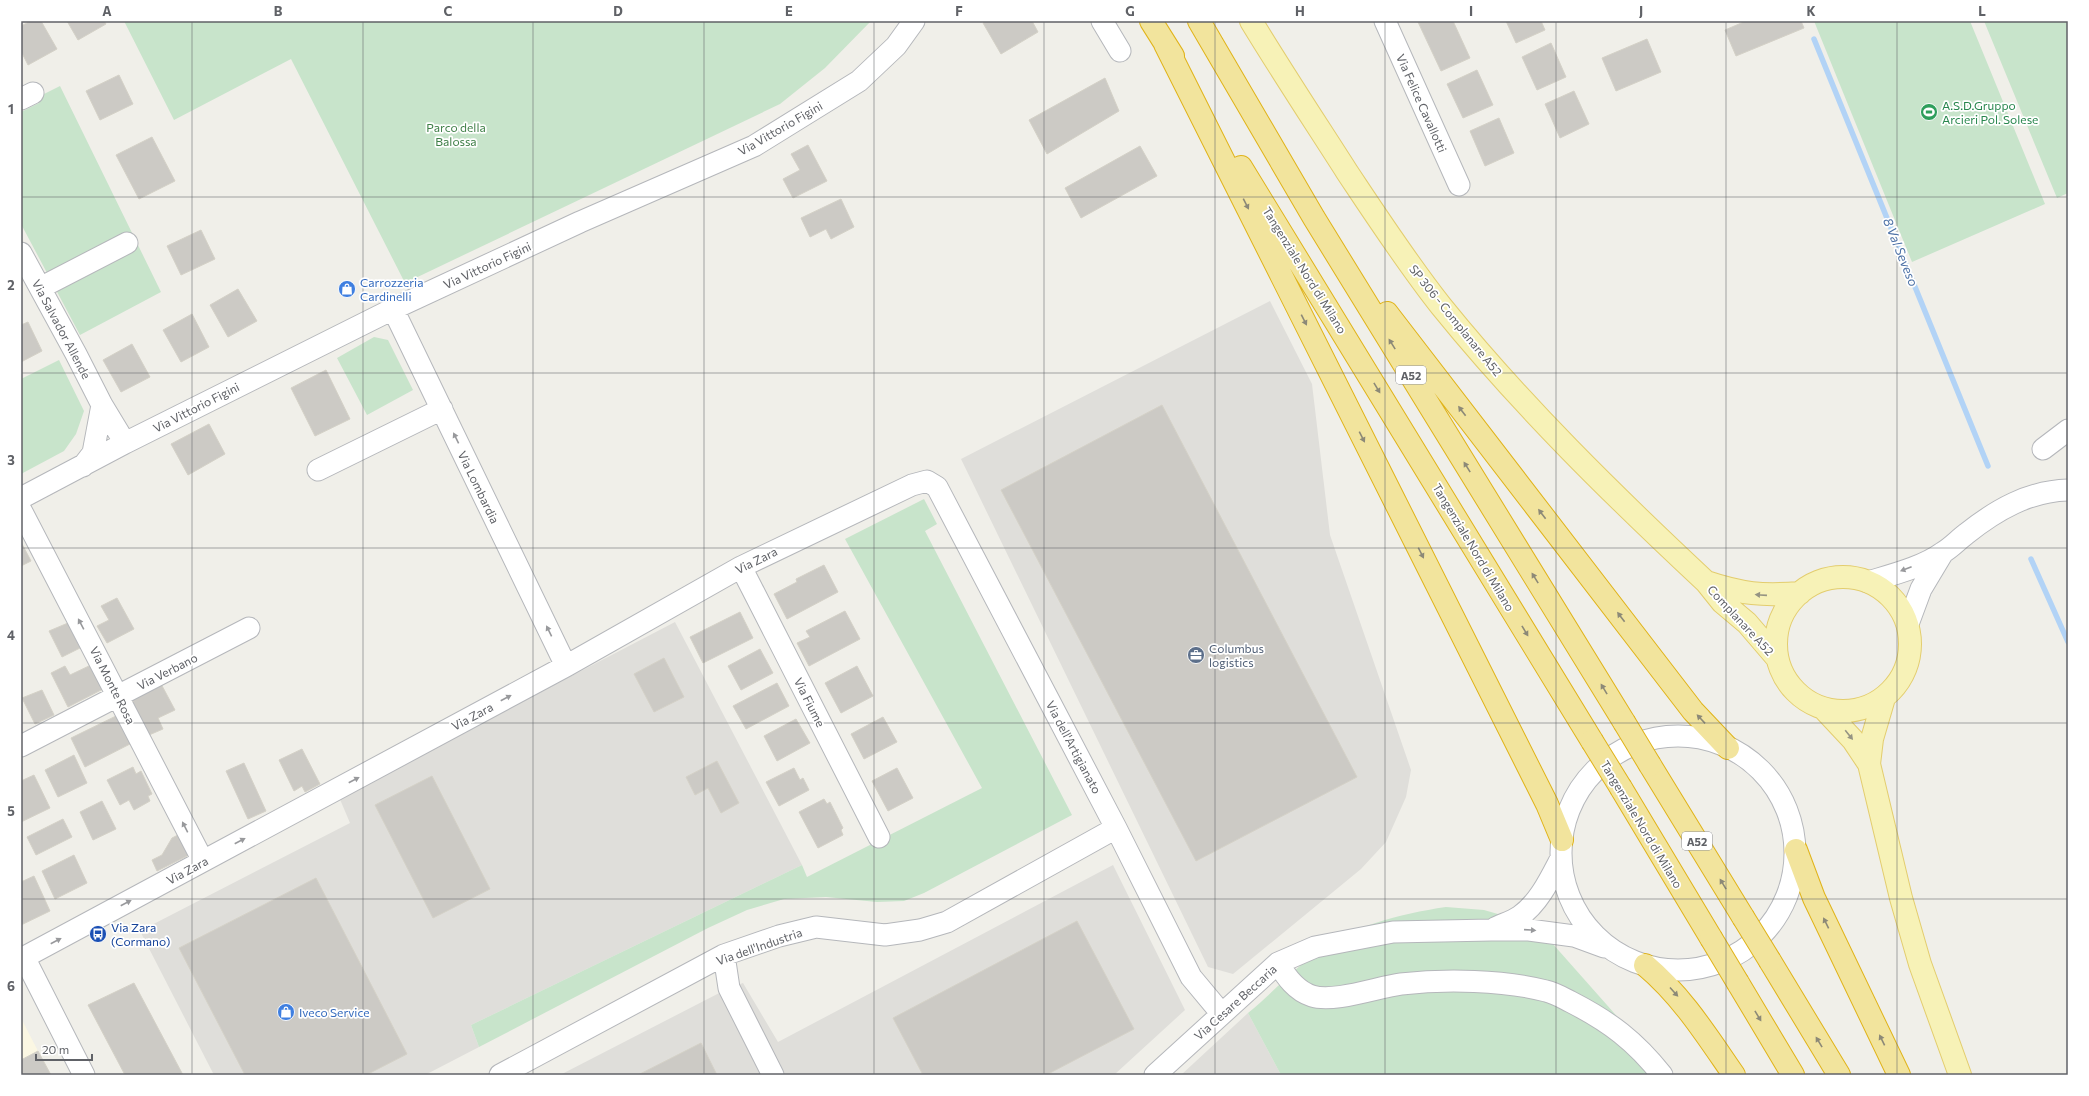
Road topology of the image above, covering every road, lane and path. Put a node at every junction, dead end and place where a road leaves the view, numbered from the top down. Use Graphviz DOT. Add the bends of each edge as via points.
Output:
graph roads {
  1 [pos="914,21"];
  2 [pos="1102,21"];
  3 [pos="1151,21"];
  4 [pos="1199,21"];
  5 [pos="1251,21"];
  6 [pos="1385,21"];
  7 [pos="1165,44"];
  8 [pos="1120,52"];
  9 [pos="1459,185"];
  10 [pos="1314,218"];
  11 [pos="127,243"];
  12 [pos="21,253"];
  13 [pos="40,288"];
  14 [pos="393,309"];
  15 [pos="102,405"];
  16 [pos="442,409"];
  17 [pos="2068,430"];
  18 [pos="125,443"];
  19 [pos="2043,449"];
  20 [pos="83,466"];
  21 [pos="318,470"];
  22 [pos="927,481"];
  23 [pos="2068,490"];
  24 [pos="21,498"];
  25 [pos="21,510"];
  26 [pos="1942,554"];
  27 [pos="741,567"];
  28 [pos="1706,582"];
  29 [pos="1868,582"];
  30 [pos="1800,593"];
  31 [pos="1908,624"];
  32 [pos="248,628"];
  33 [pos="1777,658"];
  34 [pos="566,666"];
  35 [pos="118,696"];
  36 [pos="1884,698"];
  37 [pos="1824,709"];
  38 [pos="21,746"];
  39 [pos="1728,748"];
  40 [pos="1869,764"];
  41 [pos="1116,828"];
  42 [pos="879,837"];
  43 [pos="1562,849"];
  44 [pos="1796,850"];
  45 [pos="203,861"];
  46 [pos="1491,930"];
  47 [pos="1612,950"];
  48 [pos="724,955"];
  49 [pos="22,958"];
  50 [pos="1278,963"];
  51 [pos="1645,965"];
  52 [pos="1221,1013"];
  53 [pos="84,1075"];
  54 [pos="500,1075"];
  55 [pos="773,1075"];
  56 [pos="1155,1075"];
  57 [pos="1662,1075"];
  58 [pos="1734,1075"];
  59 [pos="1793,1075"];
  60 [pos="1839,1075"];
  61 [pos="1899,1075"];
  62 [pos="1960,1075"];
  1 -- 14 [label="street, Via Vittorio Figini" via="896,46 859,81 754,146 580,222"];
  2 -- 8 [label="street"];
  3 -- 7 [label="highway, Tangenziale Nord di Milano"];
  4 -- 10 [label="highway, A52"];
  5 -- 28 [label="main road, SP 306 - Complanare A52" via="1408,263 1441,306 1533,411"];
  6 -- 9 [label="street, Via Felice Cavallotti"];
  7 -- 43 [label="highway, one-way" via="1543,797"];
  7 -- 59 [label="highway, Tangenziale Nord di Milano, one-way, bridge" via="1592,741"];
  39 -- 10 [label="highway, one-way" via="1672,685"];
  60 -- 10 [label="highway, A52, one-way, bridge"];
  11 -- 13 [label="street"];
  12 -- 13 [label="street, Via Salvador Allende"];
  13 -- 15 [label="street, Via Salvador Allende"];
  14 -- 16 [label="street, Via Lombardia"];
  14 -- 18 [label="street, Via Vittorio Figini"];
  15 -- 18 [label="street, Via Salvador Allende"];
  15 -- 20 [label="street" via="93,453"];
  16 -- 21 [label="street"];
  34 -- 16 [label="street, Via Lombardia, one-way"];
  17 -- 19 [label="street"];
  18 -- 20 [label="street, Via Vittorio Figini"];
  20 -- 24 [label="street, Via Vittorio Figini"];
  22 -- 27 [label="street, Via Zara" via="912,485"];
  22 -- 41 [label="street, Via dell'Artigianato" via="937,487"];
  23 -- 26 [label="street" via="2056,490 2026,498 1996,511"];
  35 -- 25 [label="street, Via Monte Rosa, one-way"];
  26 -- 29 [label="street, one-way" via="1906,570"];
  26 -- 31 [label="street" via="1921,590"];
  27 -- 34 [label="street, Via Zara"];
  27 -- 42 [label="street, Via Fiume"];
  30 -- 28 [label="main road, Complanare A52, one-way" via="1757,595"];
  28 -- 33 [label="main road, Complanare A52" via="1722,602 1748,624"];
  29 -- 30 [label="main road" via="1857,578 1832,578 1810,586"];
  29 -- 31 [label="main road" via="1884,591 1897,603"];
  30 -- 33 [label="main road" via="1784,611 1777,634"];
  31 -- 36 [label="main road" via="1908,665 1898,683"];
  32 -- 35 [label="street, Via Verbano"];
  33 -- 37 [label="main road" via="1786,681 1794,690 1813,705"];
  45 -- 34 [label="street, Via Zara, one-way"];
  35 -- 38 [label="street, Via Verbano"];
  45 -- 35 [label="street, Via Monte Rosa, one-way"];
  36 -- 37 [label="main road" via="1856,710"];
  36 -- 40 [label="main road" via="1872,739"];
  37 -- 40 [label="main road, one-way" via="1853,740"];
  39 -- 43 [label="street" via="1709,740 1669,737 1649,740 1612,757 1596,770 1573,803 1566,822"];
  39 -- 44 [label="street" via="1753,763 1776,789 1788,811"];
  40 -- 62 [label="main road" via="1920,964"];
  41 -- 48 [label="street, Via dell'Industria" via="947,922 920,930 885,935 816,927 779,936"];
  41 -- 52 [label="street, Via dell'Artigianato" via="1191,977"];
  43 -- 46 [label="street, Via Cesare Beccaria" via="1549,881 1529,907 1521,915"];
  43 -- 47 [label="street" via="1568,893 1576,910 1598,938"];
  44 -- 51 [label="street" via="1792,880 1779,912 1758,939 1744,950 1696,969 1673,970"];
  61 -- 44 [label="highway, one-way" via="1814,898"];
  49 -- 45 [label="street, Via Zara, one-way"];
  46 -- 47 [label="street, Via Cesare Beccaria, one-way" via="1529,930 1574,936"];
  46 -- 50 [label="street, Via Cesare Beccaria" via="1393,932 1366,936 1315,947"];
  47 -- 51 [label="street"];
  48 -- 54 [label="street, Via dell'Industria"];
  48 -- 55 [label="street" via="728,988"];
  49 -- 53 [label="street"];
  50 -- 52 [label="street, Via Cesare Beccaria"];
  50 -- 57 [label="street" via="1292,984 1313,996 1331,998 1401,984 1440,982 1506,984 1548,991 1591,1012 1626,1036"];
  51 -- 58 [label="highway, one-way" via="1686,1006"];
  52 -- 56 [label="street, Via Cesare Beccaria"];
}
